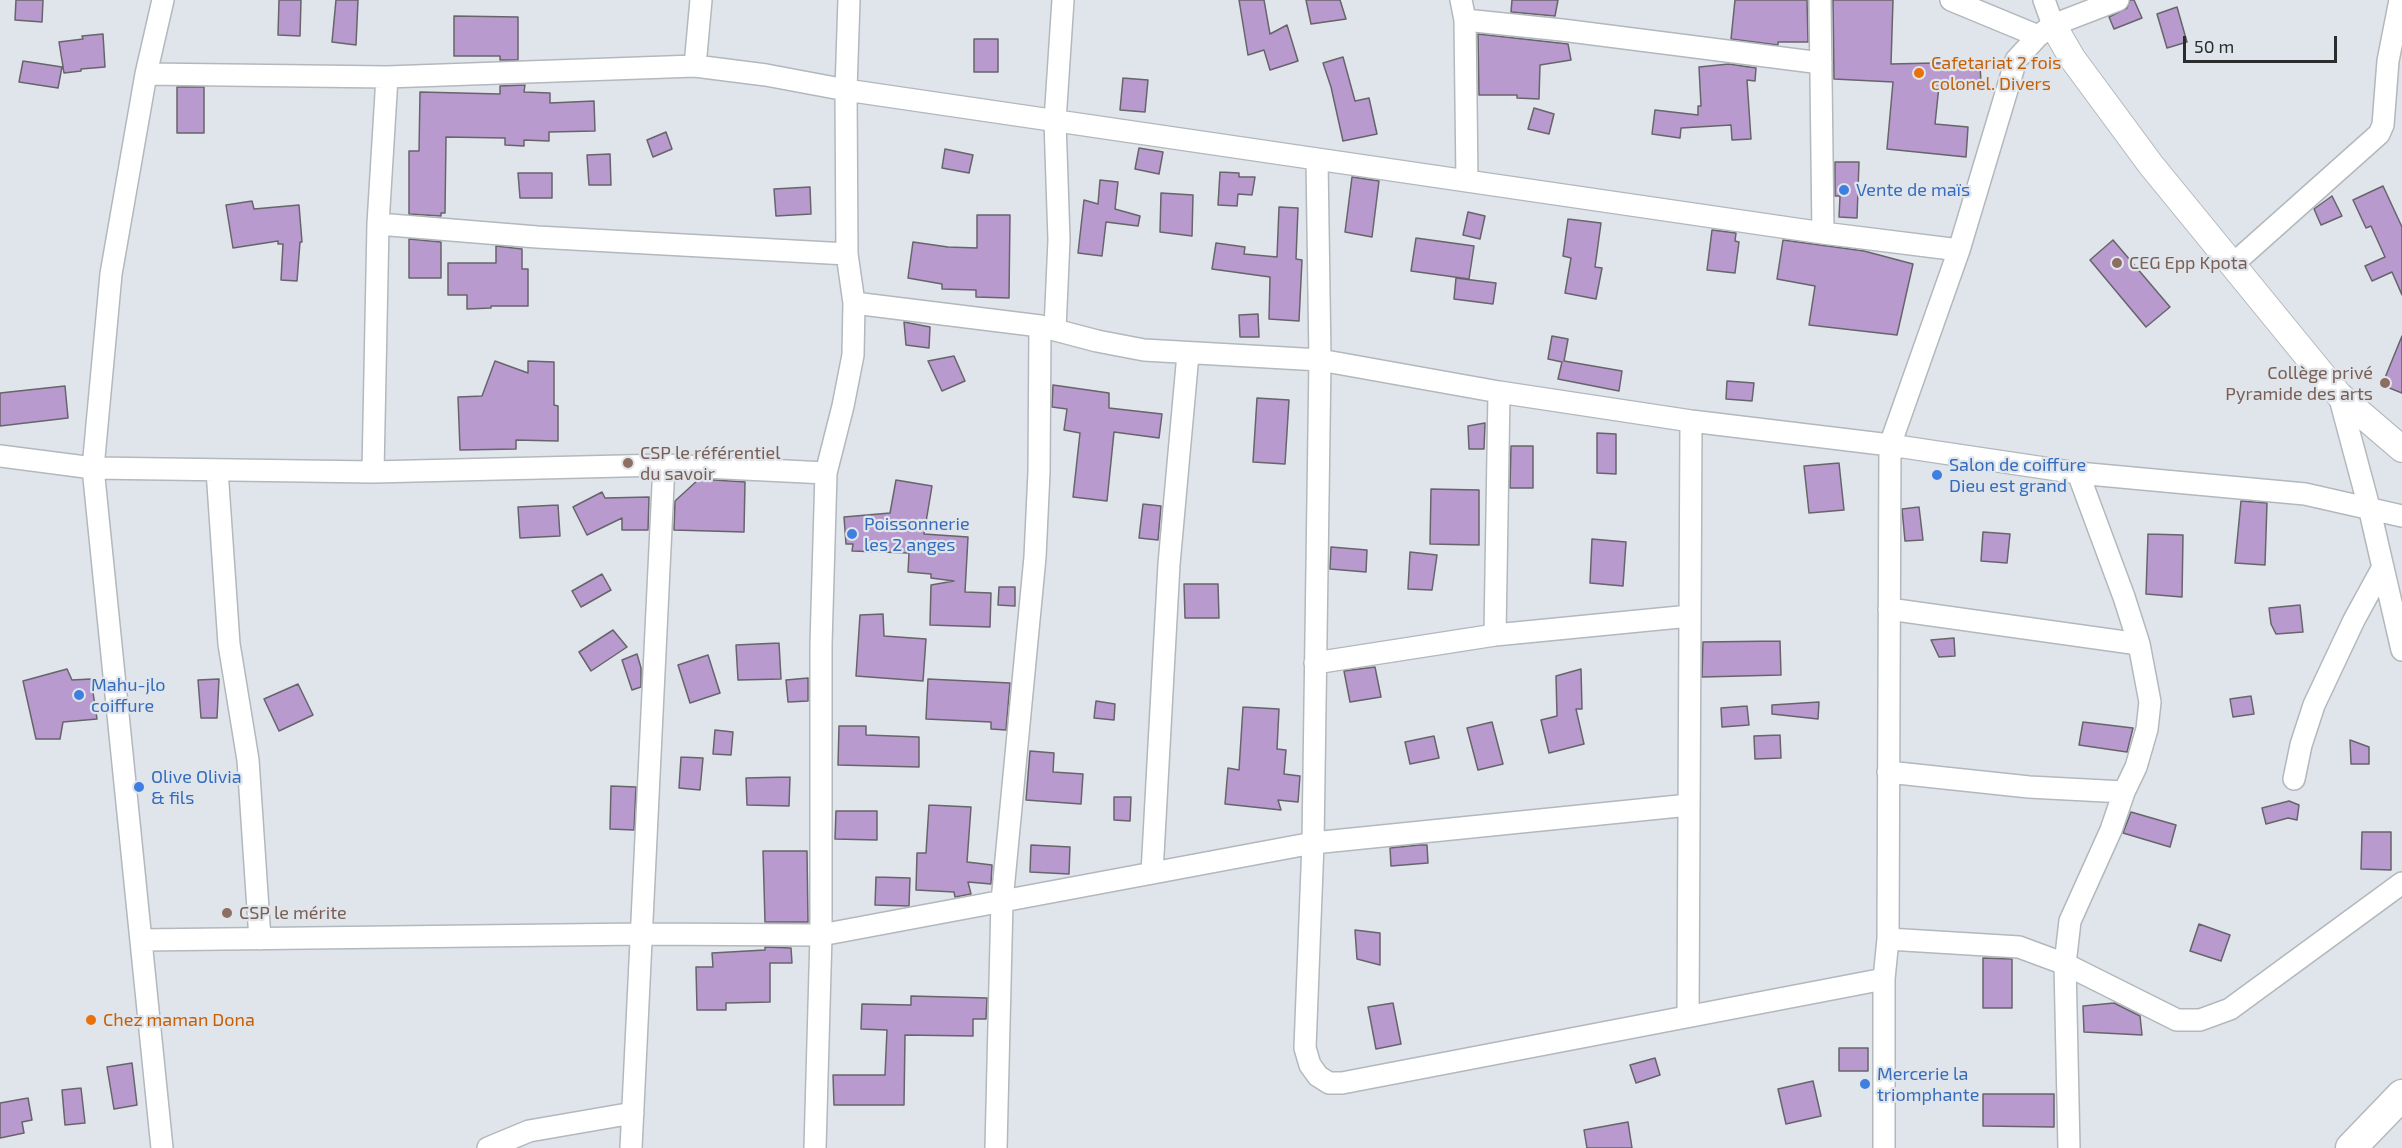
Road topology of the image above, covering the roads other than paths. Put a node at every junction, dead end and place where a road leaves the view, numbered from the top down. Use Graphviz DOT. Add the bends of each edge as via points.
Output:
graph roads {
  1 [pos="163,0"];
  2 [pos="701,0"];
  3 [pos="849,0"];
  4 [pos="1063,0"];
  5 [pos="1820,0"];
  6 [pos="1951,0"];
  7 [pos="2044,0"];
  8 [pos="2118,0"];
  9 [pos="1463,10"];
  10 [pos="2400,12"];
  11 [pos="2045,31"];
  12 [pos="1821,63"];
  13 [pos="695,66"];
  14 [pos="146,74"];
  15 [pos="387,77"];
  16 [pos="846,90"];
  17 [pos="1055,121"];
  18 [pos="1317,160"];
  19 [pos="1467,182"];
  20 [pos="378,224"];
  21 [pos="1823,233"];
  22 [pos="1959,250"];
  23 [pos="847,254"];
  24 [pos="2232,265"];
  25 [pos="854,303"];
  26 [pos="1047,327"];
  27 [pos="1188,354"];
  28 [pos="1320,360"];
  29 [pos="1499,392"];
  30 [pos="2339,395"];
  31 [pos="1691,421"];
  32 [pos="1890,445"];
  33 [pos="2402,449"];
  34 [pos="0,456"];
  35 [pos="664,465"];
  36 [pos="93,468"];
  37 [pos="217,470"];
  38 [pos="373,472"];
  39 [pos="2078,472"];
  40 [pos="826,473"];
  41 [pos="2369,507"];
  42 [pos="2402,516"];
  43 [pos="2382,567"];
  44 [pos="1889,609"];
  45 [pos="1690,616"];
  46 [pos="1495,635"];
  47 [pos="2139,644"];
  48 [pos="2402,650"];
  49 [pos="1315,663"];
  50 [pos="1888,772"];
  51 [pos="2294,778"];
  52 [pos="2124,792"];
  53 [pos="1689,805"];
  54 [pos="1313,843"];
  55 [pos="1152,873"];
  56 [pos="2402,883"];
  57 [pos="1002,902"];
  58 [pos="642,934"];
  59 [pos="821,935"];
  60 [pos="260,939"];
  61 [pos="1888,939"];
  62 [pos="141,940"];
  63 [pos="2065,964"];
  64 [pos="1884,979"];
  65 [pos="1688,1016"];
  66 [pos="2402,1095"];
  67 [pos="633,1113"];
  68 [pos="162,1148"];
  69 [pos="488,1148"];
  70 [pos="631,1148"];
  71 [pos="815,1148"];
  72 [pos="996,1148"];
  73 [pos="1884,1148"];
  74 [pos="2069,1148"];
  75 [pos="2351,1148"];
  1 -- 14 [label="street"];
  2 -- 13 [label="street"];
  3 -- 16 [label="street"];
  4 -- 17 [label="street"];
  5 -- 12 [label="street"];
  6 -- 11 [label="street"];
  7 -- 11 [label="street"];
  8 -- 11 [label="street"];
  9 -- 12 [label="street" via="1562,30"];
  9 -- 19 [label="street"];
  10 -- 24 [label="street" via="2385,77 2383,125 2379,134"];
  11 -- 22 [label="street" via="2016,60 2010,74"];
  11 -- 24 [label="street" via="2072,58"];
  12 -- 21 [label="street"];
  13 -- 15 [label="street"];
  13 -- 16 [label="street"];
  14 -- 15 [label="street"];
  14 -- 36 [label="street" via="111,274"];
  15 -- 20 [label="street"];
  16 -- 17 [label="street"];
  16 -- 23 [label="street"];
  17 -- 18 [label="street"];
  17 -- 26 [label="street" via="1059,240"];
  18 -- 19 [label="street"];
  18 -- 28 [label="street"];
  19 -- 21 [label="street"];
  20 -- 23 [label="street"];
  20 -- 38 [label="street"];
  21 -- 22 [label="street"];
  22 -- 32 [label="street"];
  23 -- 25 [label="street"];
  24 -- 30 [label="street"];
  25 -- 26 [label="street"];
  25 -- 40 [label="street" via="853,355"];
  26 -- 27 [label="street" via="1116,345"];
  26 -- 57 [label="street" via="1035,556"];
  27 -- 28 [label="street"];
  27 -- 55 [label="street" via="1169,564"];
  28 -- 29 [label="street"];
  28 -- 49 [label="street"];
  29 -- 31 [label="street"];
  29 -- 46 [label="street"];
  30 -- 33 [label="street"];
  30 -- 41 [label="street"];
  31 -- 32 [label="street"];
  31 -- 45 [label="street"];
  32 -- 39 [label="street"];
  32 -- 44 [label="street"];
  34 -- 36 [label="street"];
  35 -- 38 [label="street"];
  35 -- 40 [label="street"];
  35 -- 58 [label="street"];
  36 -- 37 [label="street"];
  36 -- 62 [label="street"];
  37 -- 38 [label="street"];
  37 -- 60 [label="street" via="229,644 248,760"];
  39 -- 41 [label="street" via="2305,494"];
  39 -- 47 [label="street"];
  40 -- 59 [label="street" via="821,644"];
  41 -- 42 [label="street"];
  41 -- 43 [label="street"];
  43 -- 48 [label="street"];
  43 -- 51 [label="street" via="2314,705"];
  44 -- 47 [label="street"];
  44 -- 50 [label="street"];
  45 -- 46 [label="street"];
  45 -- 53 [label="street"];
  46 -- 49 [label="street"];
  47 -- 52 [label="street" via="2150,702 2147,729"];
  49 -- 54 [label="street"];
  50 -- 52 [label="street" via="2029,787"];
  50 -- 61 [label="street"];
  52 -- 63 [label="street" via="2111,830 2073,910"];
  53 -- 54 [label="street"];
  53 -- 65 [label="street"];
  54 -- 55 [label="street"];
  54 -- 65 [label="street" via="1305,1048 1310,1065 1329,1083"];
  55 -- 57 [label="street"];
  56 -- 63 [label="street" via="2230,1009 2200,1020 2177,1020"];
  57 -- 59 [label="street"];
  57 -- 72 [label="street"];
  58 -- 59 [label="street"];
  58 -- 60 [label="street"];
  58 -- 67 [label="street"];
  59 -- 71 [label="street"];
  60 -- 62 [label="street"];
  61 -- 63 [label="street" via="2019,947"];
  61 -- 64 [label="street"];
  62 -- 68 [label="street"];
  63 -- 74 [label="street"];
  64 -- 65 [label="street"];
  64 -- 73 [label="street"];
  66 -- 75 [label="main road"];
  67 -- 69 [label="street" via="529,1131"];
  67 -- 70 [label="street"];
}
